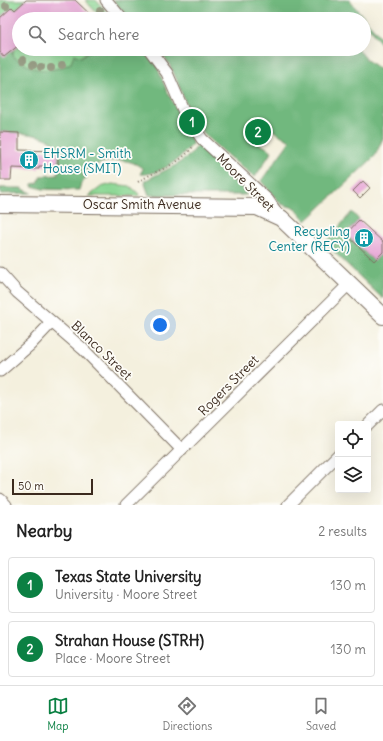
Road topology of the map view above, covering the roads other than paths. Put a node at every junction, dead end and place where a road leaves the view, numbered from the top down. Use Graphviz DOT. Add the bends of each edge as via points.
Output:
graph roads {
  1 [pos="106,0"];
  2 [pos="116,12"];
  3 [pos="154,56"];
  4 [pos="0,204"];
  5 [pos="281,218"];
  6 [pos="0,273"];
  7 [pos="350,284"];
  8 [pos="383,316"];
  9 [pos="52,322"];
  10 [pos="0,371"];
  11 [pos="383,410"];
  12 [pos="371,422"];
  13 [pos="182,450"];
  14 [pos="336,457"];
  15 [pos="0,499"];
  16 [pos="6,505"];
  17 [pos="126,505"];
  18 [pos="288,505"];
  1 -- 2 [label="street"];
  3 -- 5 [label="street, Moore Street" via="167,73 184,112 198,134 268,200"];
  4 -- 5 [label="main road, Oscar Smith Avenue" via="243,205 257,207"];
  5 -- 7 [label="main road, Moore Street"];
  6 -- 9 [label="street, Blanco Street" via="17,292"];
  7 -- 8 [label="main road, Moore Street"];
  7 -- 13 [label="street, Rogers Street"];
  9 -- 10 [label="street"];
  9 -- 13 [label="street, Blanco Street" via="83,349"];
  11 -- 12 [label="street"];
  13 -- 17 [label="street, Rogers Street"];
  14 -- 18 [label="street"];
  15 -- 16 [label="street"];
}
